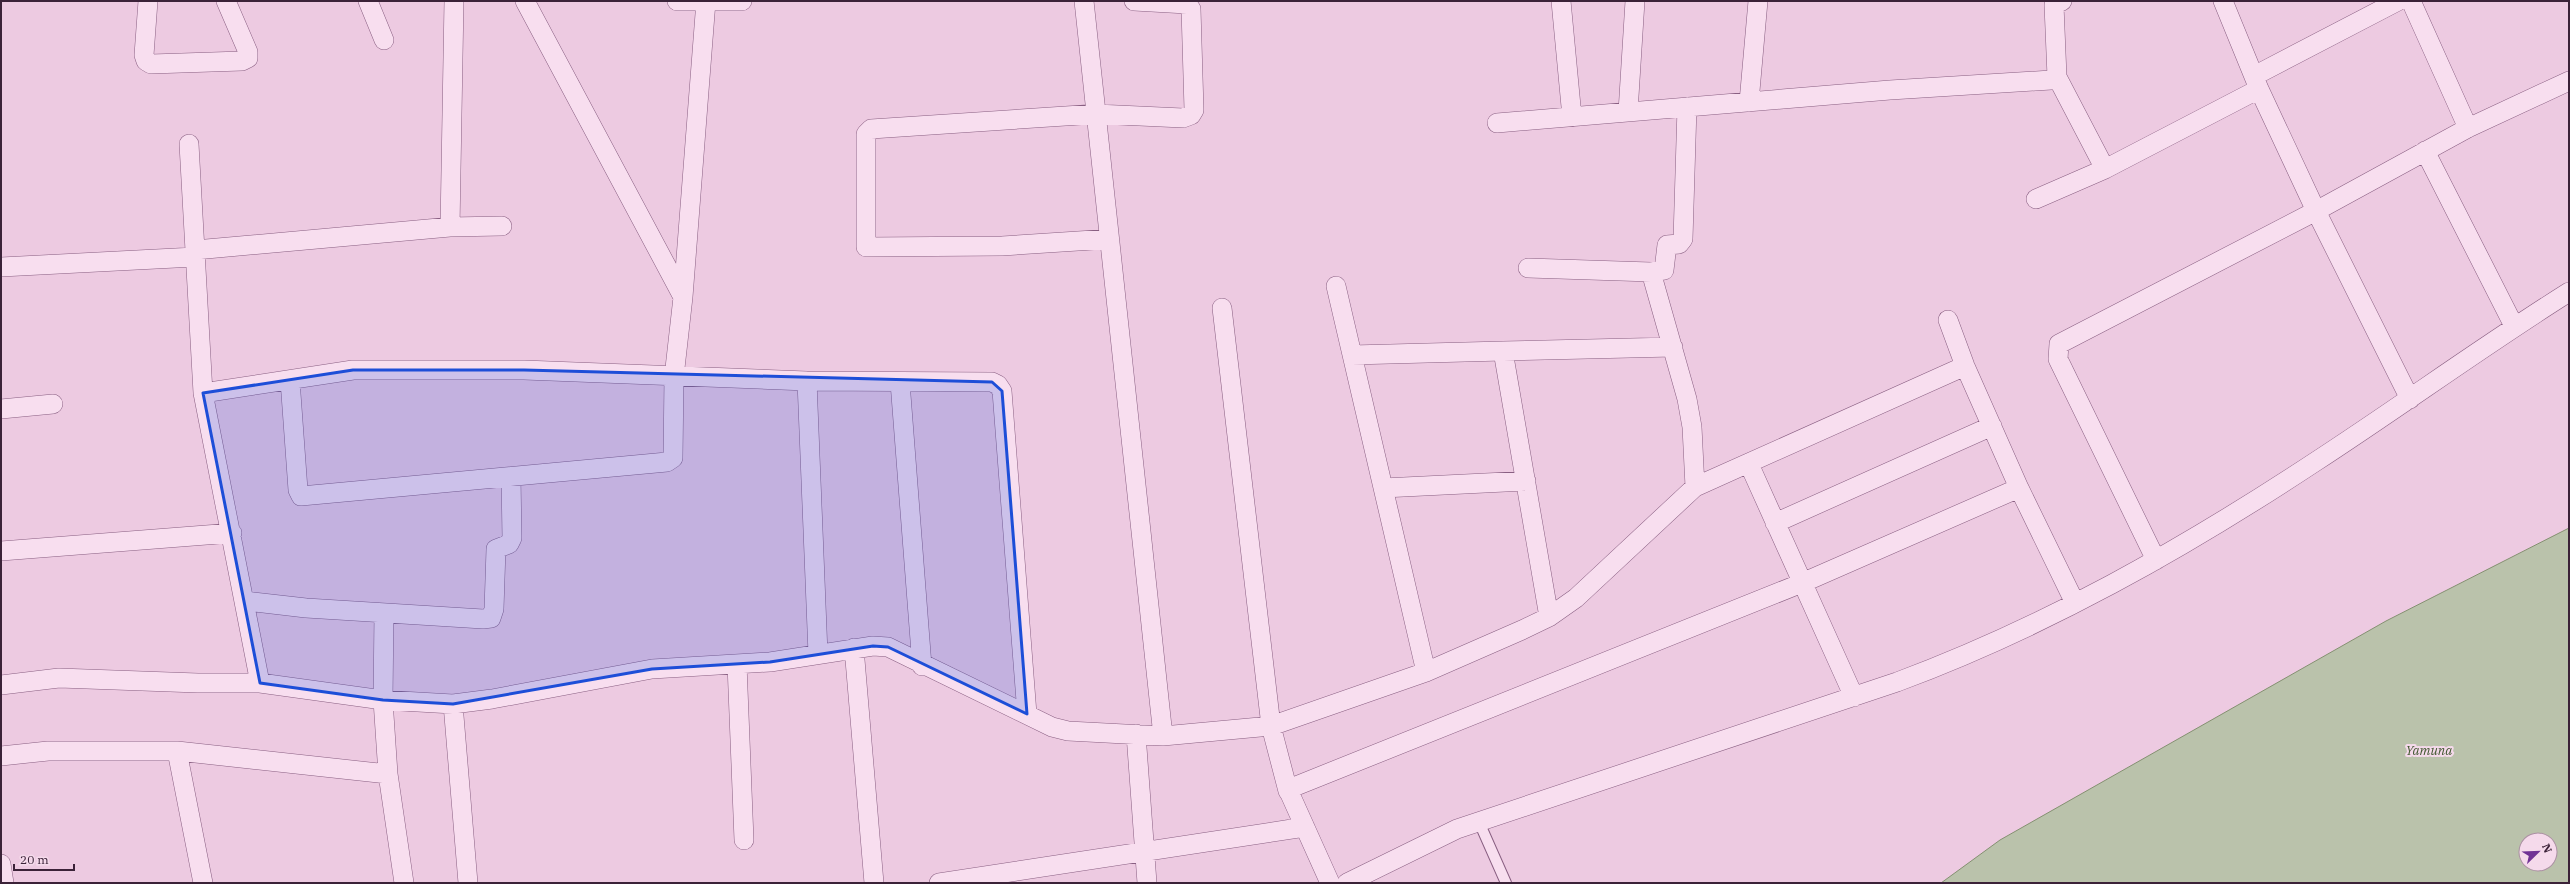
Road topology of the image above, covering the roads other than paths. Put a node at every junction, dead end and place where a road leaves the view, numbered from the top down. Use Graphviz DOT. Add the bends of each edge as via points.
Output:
graph roads {
  1 [pos="148,1"];
  2 [pos="226,1"];
  3 [pos="368,1"];
  4 [pos="454,1"];
  5 [pos="525,1"];
  6 [pos="677,1"];
  7 [pos="706,1"];
  8 [pos="742,1"];
  9 [pos="1084,1"];
  10 [pos="1134,1"];
  11 [pos="1561,1"];
  12 [pos="1634,1"];
  13 [pos="1758,1"];
  14 [pos="2223,1"];
  15 [pos="2398,1"];
  16 [pos="2411,1"];
  17 [pos="1160,2"];
  18 [pos="2057,2"];
  19 [pos="384,40"];
  20 [pos="2057,76"];
  21 [pos="2569,81"];
  22 [pos="2256,83"];
  23 [pos="1749,102"];
  24 [pos="1687,107"];
  25 [pos="1628,112"];
  26 [pos="1096,114"];
  27 [pos="1572,117"];
  28 [pos="1497,124"];
  29 [pos="2468,128"];
  30 [pos="189,144"];
  31 [pos="2425,151"];
  32 [pos="2105,169"];
  33 [pos="2036,199"];
  34 [pos="2316,211"];
  35 [pos="502,226"];
  36 [pos="450,227"];
  37 [pos="1109,239"];
  38 [pos="195,254"];
  39 [pos="1,267"];
  40 [pos="1528,268"];
  41 [pos="1651,272"];
  42 [pos="1336,286"];
  43 [pos="2569,292"];
  44 [pos="682,297"];
  45 [pos="1222,308"];
  46 [pos="1948,320"];
  47 [pos="2514,326"];
  48 [pos="1673,347"];
  49 [pos="1503,351"];
  50 [pos="1352,355"];
  51 [pos="1965,366"];
  52 [pos="674,377"];
  53 [pos="290,380"];
  54 [pos="807,381"];
  55 [pos="900,382"];
  56 [pos="203,393"];
  57 [pos="2410,399"];
  58 [pos="53,404"];
  59 [pos="1,409"];
  60 [pos="1992,426"];
  61 [pos="1749,464"];
  62 [pos="511,477"];
  63 [pos="1526,482"];
  64 [pos="1695,487"];
  65 [pos="1383,488"];
  66 [pos="2019,488"];
  67 [pos="1775,523"];
  68 [pos="232,533"];
  69 [pos="1,551"];
  70 [pos="2156,560"];
  71 [pos="1802,582"];
  72 [pos="245,601"];
  73 [pos="2075,603"];
  74 [pos="384,613"];
  75 [pos="1549,617"];
  76 [pos="854,648"];
  77 [pos="818,654"];
  78 [pos="736,664"];
  79 [pos="922,666"];
  80 [pos="1426,672"];
  81 [pos="260,683"];
  82 [pos="1,685"];
  83 [pos="1854,697"];
  84 [pos="383,700"];
  85 [pos="453,704"];
  86 [pos="1027,714"];
  87 [pos="1271,726"];
  88 [pos="1136,734"];
  89 [pos="1163,736"];
  90 [pos="177,750"];
  91 [pos="1,756"];
  92 [pos="388,774"];
  93 [pos="1288,791"];
  94 [pos="1479,822"];
  95 [pos="1305,827"];
  96 [pos="744,840"];
  97 [pos="1144,851"];
  98 [pos="1,864"];
  99 [pos="4,883"];
  100 [pos="203,883"];
  101 [pos="404,883"];
  102 [pos="468,883"];
  103 [pos="874,883"];
  104 [pos="939,883"];
  105 [pos="1147,883"];
  106 [pos="1330,883"];
  107 [pos="1347,883"];
  108 [pos="1506,883"];
  1 -- 2 [label="street" via="144,55 146,61 151,64 242,61 248,58 248,52"];
  3 -- 19 [label="street"];
  4 -- 36 [label="street"];
  5 -- 44 [label="street"];
  6 -- 7 [label="street"];
  7 -- 8 [label="street"];
  7 -- 44 [label="street"];
  9 -- 26 [label="street"];
  10 -- 17 [label="street"];
  11 -- 27 [label="street"];
  12 -- 25 [label="street"];
  13 -- 23 [label="street"];
  14 -- 22 [label="street"];
  15 -- 22 [label="street"];
  16 -- 29 [label="street"];
  17 -- 26 [label="street" via="1187,4 1191,9 1194,110 1192,115 1183,118"];
  18 -- 20 [label="street"];
  20 -- 23 [label="street" via="2051,80"];
  20 -- 32 [label="street"];
  21 -- 29 [label="street"];
  22 -- 32 [label="street"];
  22 -- 34 [label="street"];
  23 -- 24 [label="street"];
  24 -- 25 [label="street"];
  24 -- 41 [label="street" via="1683,239 1678,244 1667,245 1664,270"];
  25 -- 27 [label="street"];
  26 -- 37 [label="street"];
  26 -- 37 [label="street" via="867,131 865,245 869,248 1002,246"];
  27 -- 28 [label="street"];
  29 -- 31 [label="street"];
  30 -- 38 [label="street"];
  31 -- 34 [label="street"];
  31 -- 47 [label="street"];
  32 -- 33 [label="street"];
  34 -- 57 [label="street"];
  34 -- 70 [label="street" via="2059,344 2058,359"];
  35 -- 36 [label="street"];
  36 -- 38 [label="street"];
  37 -- 89 [label="street"];
  38 -- 39 [label="street"];
  38 -- 56 [label="street"];
  40 -- 41 [label="street"];
  41 -- 48 [label="street"];
  42 -- 50 [label="street"];
  43 -- 47 [label="street"];
  44 -- 52 [label="street"];
  45 -- 87 [label="street"];
  46 -- 51 [label="street"];
  47 -- 57 [label="street"];
  48 -- 49 [label="street"];
  48 -- 64 [label="street" via="1692,427"];
  49 -- 50 [label="street"];
  49 -- 63 [label="street"];
  50 -- 65 [label="street"];
  51 -- 60 [label="street"];
  51 -- 61 [label="street"];
  52 -- 53 [label="street" via="524,370 353,370"];
  52 -- 54 [label="street"];
  52 -- 62 [label="street" via="673,458 667,462"];
  53 -- 56 [label="street"];
  53 -- 62 [label="street" via="298,490 301,496"];
  54 -- 55 [label="street"];
  54 -- 77 [label="street"];
  55 -- 79 [label="street"];
  55 -- 86 [label="street" via="992,382 1002,391"];
  56 -- 68 [label="street"];
  57 -- 70 [label="street" via="2314,463"];
  58 -- 59 [label="street"];
  60 -- 66 [label="street"];
  60 -- 67 [label="street"];
  61 -- 64 [label="street"];
  61 -- 67 [label="street"];
  62 -- 74 [label="street" via="512,538 509,544 496,549 494,609 491,618"];
  63 -- 65 [label="street"];
  63 -- 75 [label="street"];
  64 -- 75 [label="street" via="1651,526 1600,578"];
  65 -- 80 [label="street"];
  66 -- 71 [label="street"];
  66 -- 73 [label="street"];
  67 -- 71 [label="street"];
  68 -- 69 [label="street"];
  68 -- 72 [label="street"];
  70 -- 73 [label="street"];
  71 -- 83 [label="street"];
  71 -- 93 [label="street"];
  72 -- 74 [label="street"];
  72 -- 81 [label="street"];
  73 -- 83 [label="street" via="1960,658"];
  74 -- 84 [label="street"];
  75 -- 80 [label="street"];
  76 -- 77 [label="street"];
  76 -- 79 [label="street" via="888,647"];
  76 -- 103 [label="street"];
  77 -- 78 [label="street" via="770,662"];
  78 -- 85 [label="street" via="652,669"];
  78 -- 96 [label="street"];
  79 -- 86 [label="street"];
  80 -- 87 [label="street"];
  81 -- 82 [label="street" via="59,678"];
  81 -- 84 [label="street"];
  83 -- 94 [label="street"];
  84 -- 85 [label="street"];
  84 -- 92 [label="street"];
  85 -- 102 [label="street"];
  86 -- 88 [label="street" via="1052,727 1068,731"];
  87 -- 89 [label="street"];
  87 -- 93 [label="street"];
  88 -- 89 [label="street"];
  88 -- 97 [label="street"];
  90 -- 91 [label="street" via="48,751"];
  90 -- 92 [label="street"];
  90 -- 100 [label="street"];
  92 -- 101 [label="street"];
  93 -- 95 [label="street"];
  94 -- 107 [label="street" via="1457,829"];
  94 -- 108 [label="lane"];
  95 -- 97 [label="street"];
  95 -- 106 [label="street"];
  97 -- 104 [label="street"];
  97 -- 105 [label="street"];
  98 -- 99 [label="street"];
}
